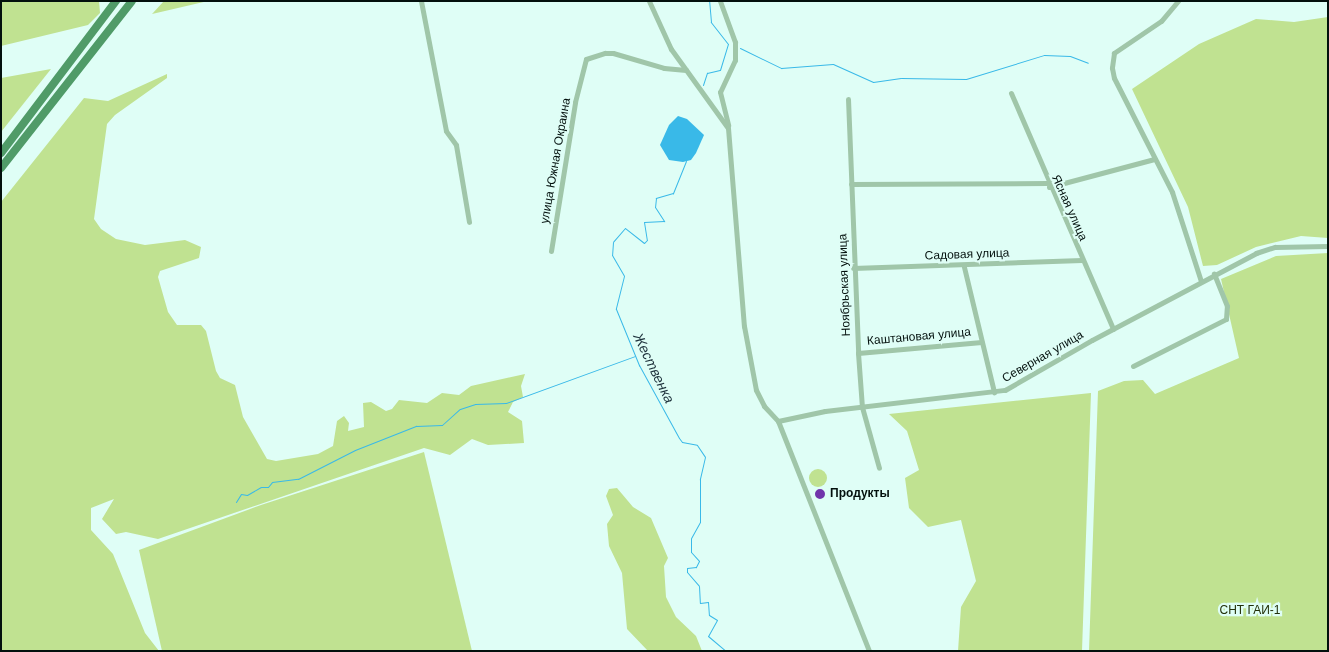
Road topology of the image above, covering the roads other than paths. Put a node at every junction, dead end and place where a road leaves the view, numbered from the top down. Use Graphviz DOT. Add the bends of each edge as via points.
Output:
graph roads {
  1 [pos="116,1"];
  2 [pos="132,1"];
  3 [pos="421,1"];
  4 [pos="649,1"];
  5 [pos="720,1"];
  6 [pos="1178,1"];
  7 [pos="686,70"];
  8 [pos="1011,93"];
  9 [pos="848,99"];
  10 [pos="728,128"];
  11 [pos="1,154"];
  12 [pos="1154,159"];
  13 [pos="1,168"];
  14 [pos="851,184"];
  15 [pos="1048,185"];
  16 [pos="469,222"];
  17 [pos="1328,246"];
  18 [pos="551,251"];
  19 [pos="1082,260"];
  20 [pos="964,266"];
  21 [pos="853,268"];
  22 [pos="1214,274"];
  23 [pos="1201,281"];
  24 [pos="1113,329"];
  25 [pos="982,342"];
  26 [pos="858,353"];
  27 [pos="1133,366"];
  28 [pos="994,392"];
  29 [pos="862,407"];
  30 [pos="778,421"];
  31 [pos="879,468"];
  32 [pos="870,651"];
  1 -- 11 [label="main road"];
  2 -- 13 [label="main road"];
  3 -- 16 [label="street" via="446,131 456,145"];
  4 -- 7 [label="street"];
  5 -- 10 [label="street" via="735,42 735,60 720,92"];
  6 -- 12 [label="street" via="1160,21 1114,53 1114,78"];
  7 -- 10 [label="street"];
  7 -- 18 [label="street, улица Южная Окраина" via="664,68 613,53 586,59 575,102"];
  8 -- 15 [label="street, Ясная улица"];
  9 -- 14 [label="street, Ноябрьская улица"];
  10 -- 30 [label="street" via="744,326 756,390 764,406"];
  12 -- 15 [label="street"];
  12 -- 23 [label="street" via="1172,192"];
  14 -- 15 [label="street"];
  14 -- 21 [label="street, Ноябрьская улица"];
  15 -- 19 [label="street, Ясная улица"];
  17 -- 22 [label="street" via="1275,247"];
  19 -- 20 [label="street, Садовая улица"];
  19 -- 24 [label="street, Ясная улица"];
  20 -- 21 [label="street, Садовая улица"];
  20 -- 25 [label="street"];
  21 -- 26 [label="street, Ноябрьская улица"];
  22 -- 23 [label="street, Северная улица"];
  22 -- 27 [label="street" via="1227,306 1226,319"];
  23 -- 24 [label="street, Северная улица"];
  24 -- 28 [label="street, Северная улица" via="1005,390"];
  25 -- 26 [label="street, Каштановая улица"];
  25 -- 28 [label="street"];
  26 -- 29 [label="street, Ноябрьская улица"];
  28 -- 29 [label="street, Северная улица"];
  29 -- 30 [label="street, Северная улица"];
  29 -- 31 [label="street, Ноябрьская улица"];
  30 -- 32 [label="street"];
}
